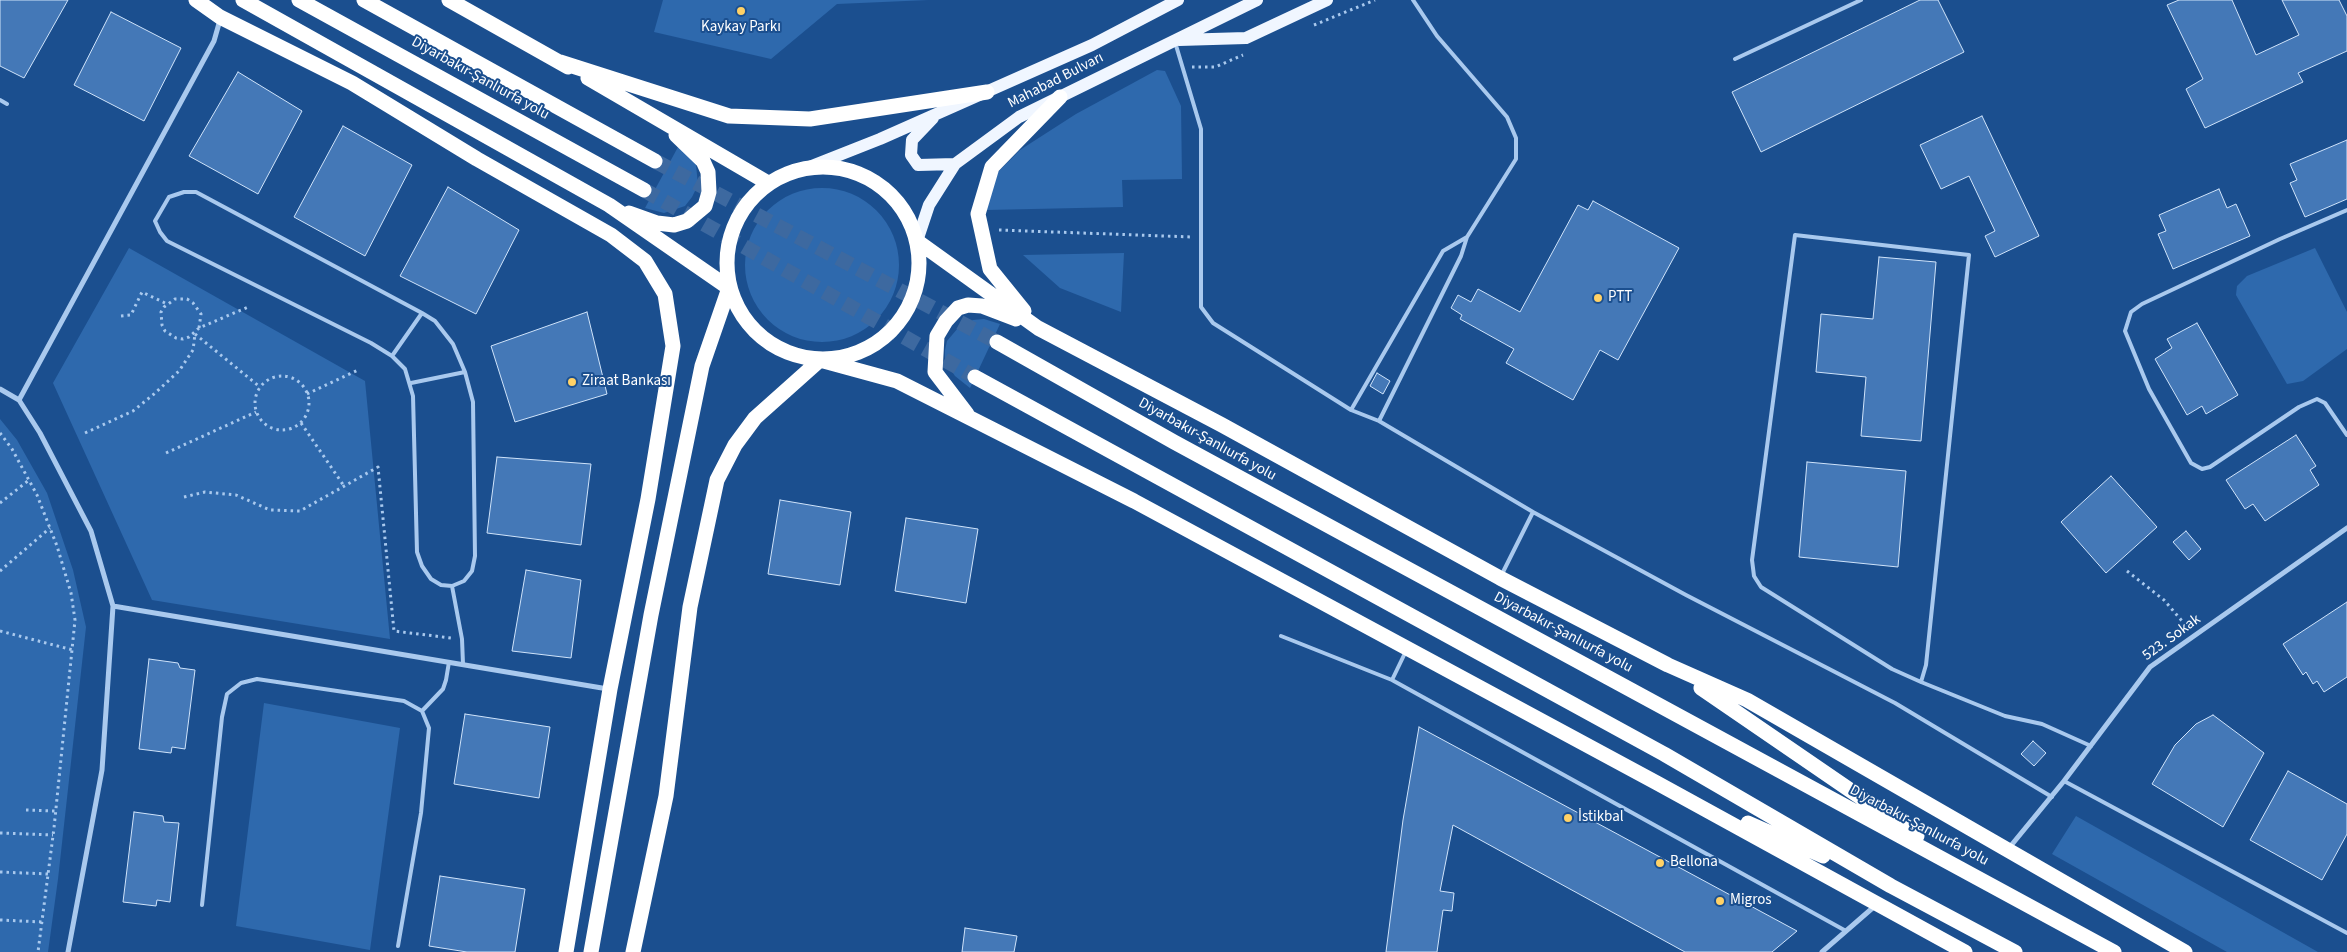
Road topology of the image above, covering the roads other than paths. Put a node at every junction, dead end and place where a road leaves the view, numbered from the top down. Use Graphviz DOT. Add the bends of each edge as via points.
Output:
graph roads {
  1 [pos="196,0"];
  2 [pos="244,0"];
  3 [pos="299,0"];
  4 [pos="364,0"];
  5 [pos="449,0"];
  6 [pos="1178,0"];
  7 [pos="1257,0"];
  8 [pos="1327,0"];
  9 [pos="1413,0"];
  10 [pos="1860,0"];
  11 [pos="1163,3"];
  12 [pos="220,17"];
  13 [pos="1174,41"];
  14 [pos="1735,60"];
  15 [pos="560,62"];
  16 [pos="987,92"];
  17 [pos="1060,96"];
  18 [pos="0,100"];
  19 [pos="7,104"];
  20 [pos="938,113"];
  21 [pos="660,119"];
  22 [pos="655,161"];
  23 [pos="955,164"];
  24 [pos="804,169"];
  25 [pos="768,183"];
  26 [pos="644,190"];
  27 [pos="609,205"];
  28 [pos="2347,210"];
  29 [pos="1467,237"];
  30 [pos="917,241"];
  31 [pos="729,288"];
  32 [pos="422,314"];
  33 [pos="1038,328"];
  34 [pos="996,342"];
  35 [pos="392,356"];
  36 [pos="820,360"];
  37 [pos="465,372"];
  38 [pos="975,377"];
  39 [pos="411,383"];
  40 [pos="0,389"];
  41 [pos="19,400"];
  42 [pos="1351,410"];
  43 [pos="970,418"];
  44 [pos="1379,421"];
  45 [pos="2347,435"];
  46 [pos="1533,512"];
  47 [pos="2347,528"];
  48 [pos="1500,578"];
  49 [pos="452,586"];
  50 [pos="113,606"];
  51 [pos="1281,636"];
  52 [pos="1407,648"];
  53 [pos="449,662"];
  54 [pos="463,664"];
  55 [pos="1668,665"];
  56 [pos="1392,680"];
  57 [pos="1921,682"];
  58 [pos="610,690"];
  59 [pos="422,711"];
  60 [pos="2091,746"];
  61 [pos="2064,781"];
  62 [pos="1657,783"];
  63 [pos="2052,796"];
  64 [pos="2007,850"];
  65 [pos="1980,879"];
  66 [pos="1892,886"];
  67 [pos="1877,904"];
  68 [pos="202,905"];
  69 [pos="1846,931"];
  70 [pos="2347,933"];
  71 [pos="398,946"];
  72 [pos="68,952"];
  73 [pos="566,952"];
  74 [pos="591,952"];
  75 [pos="633,952"];
  76 [pos="1822,952"];
  77 [pos="1964,952"];
  78 [pos="2015,952"];
  79 [pos="2114,952"];
  80 [pos="2185,952"];
  1 -- 12 [label="highway"];
  2 -- 27 [label="highway"];
  3 -- 26 [label="highway, Diyarbakır-Şanlıurfa yolu"];
  4 -- 22 [label="highway, Diyarbakır-Şanlıurfa yolu"];
  5 -- 15 [label="highway"];
  6 -- 11 [label="main road, Mahabad Bulvarı"];
  7 -- 13 [label="main road, Mahabad Bulvarı"];
  8 -- 13 [label="main road" via="1246,38"];
  9 -- 29 [label="lane" via="1437,36 1506,117 1516,138 1516,159"];
  10 -- 14 [label="lane"];
  11 -- 16 [label="main road, Mahabad Bulvarı" via="1092,45"];
  12 -- 41 [label="street" via="214,41"];
  12 -- 58 [label="highway" via="352,83 611,235 645,261 665,294 673,346 648,499"];
  13 -- 17 [label="main road, Mahabad Bulvarı"];
  13 -- 42 [label="lane" via="1201,129 1201,307 1213,323"];
  15 -- 16 [label="highway" via="729,116 810,119"];
  15 -- 21 [label="highway"];
  16 -- 20 [label="main road, Mahabad Bulvarı"];
  17 -- 23 [label="main road, Mahabad Bulvarı" via="1019,117"];
  17 -- 33 [label="highway" via="992,167 978,214 990,269"];
  18 -- 19 [label="lane"];
  20 -- 23 [label="main road" via="912,140 911,155 918,165"];
  20 -- 24 [label="main road, Mahabad Bulvarı"];
  21 -- 25 [label="highway"];
  21 -- 27 [label="highway" via="703,161 708,172 709,192 704,206 687,221 674,225 657,223"];
  23 -- 30 [label="main road, Mahabad Bulvarı" via="929,205"];
  24 -- 25 [label="highway"];
  24 -- 30 [label="highway" via="828,166 858,173 885,189 905,213"];
  25 -- 31 [label="highway" via="750,199 737,218 726,264"];
  27 -- 31 [label="highway"];
  28 -- 45 [label="lane" via="2142,304 2130,312 2125,331 2149,389 2191,463 2202,469 2210,467 2299,407 2317,399 2325,403"];
  29 -- 42 [label="lane" via="1443,251"];
  29 -- 44 [label="lane" via="1461,256"];
  30 -- 33 [label="highway"];
  30 -- 36 [label="highway" via="920,271 913,300 898,325 867,349 849,357"];
  31 -- 36 [label="highway" via="742,316 763,339 790,354"];
  31 -- 74 [label="highway" via="702,366 651,615"];
  32 -- 35 [label="lane"];
  32 -- 35 [label="lane" via="196,192 169,197 161,207 155,221 167,241"];
  32 -- 37 [label="lane" via="435,321 453,344"];
  33 -- 43 [label="highway" via="982,306 958,308 946,321 937,336 935,372"];
  33 -- 48 [label="highway"];
  34 -- 65 [label="highway, Diyarbakır-Şanlıurfa yolu" via="1174,442"];
  35 -- 39 [label="lane" via="405,369"];
  36 -- 43 [label="highway" via="897,381"];
  36 -- 75 [label="highway" via="755,418 734,445 717,480 690,607 666,796"];
  37 -- 39 [label="lane"];
  37 -- 49 [label="lane" via="473,402 475,556 472,571 464,581"];
  38 -- 66 [label="highway" via="1655,749"];
  39 -- 49 [label="lane" via="417,552 431,580"];
  40 -- 41 [label="street"];
  41 -- 50 [label="street" via="40,433 91,531"];
  42 -- 44 [label="lane"];
  43 -- 52 [label="highway" via="1134,501"];
  44 -- 46 [label="lane"];
  46 -- 48 [label="lane"];
  46 -- 63 [label="lane" via="1895,703"];
  47 -- 60 [label="street, 523. Sokak" via="2150,667"];
  48 -- 55 [label="highway"];
  49 -- 54 [label="lane" via="462,639"];
  50 -- 53 [label="street"];
  50 -- 72 [label="street" via="102,770"];
  51 -- 56 [label="lane"];
  52 -- 56 [label="lane"];
  52 -- 62 [label="highway"];
  53 -- 54 [label="street"];
  53 -- 59 [label="lane" via="443,688"];
  54 -- 58 [label="street"];
  55 -- 64 [label="highway" via="1747,700"];
  55 -- 65 [label="highway"];
  56 -- 69 [label="lane"];
  57 -- 57 [label="lane" via="1926,665 1969,255 1795,235 1752,560 1754,576 1761,587 1892,669"];
  57 -- 60 [label="lane" via="2005,716 2042,724"];
  58 -- 73 [label="highway"];
  59 -- 68 [label="lane" via="404,701 257,679 241,683 228,694 222,717"];
  59 -- 71 [label="lane" via="429,728 421,813"];
  60 -- 61 [label="street, 523. Sokak"];
  61 -- 63 [label="street, 523. Sokak"];
  61 -- 70 [label="lane"];
  62 -- 66 [label="highway"];
  62 -- 67 [label="highway"];
  63 -- 64 [label="street, 523. Sokak"];
  64 -- 80 [label="highway"];
  65 -- 79 [label="highway, Diyarbakır-Şanlıurfa yolu"];
  66 -- 78 [label="highway"];
  67 -- 69 [label="street"];
  67 -- 77 [label="highway"];
  69 -- 76 [label="street"];
}
